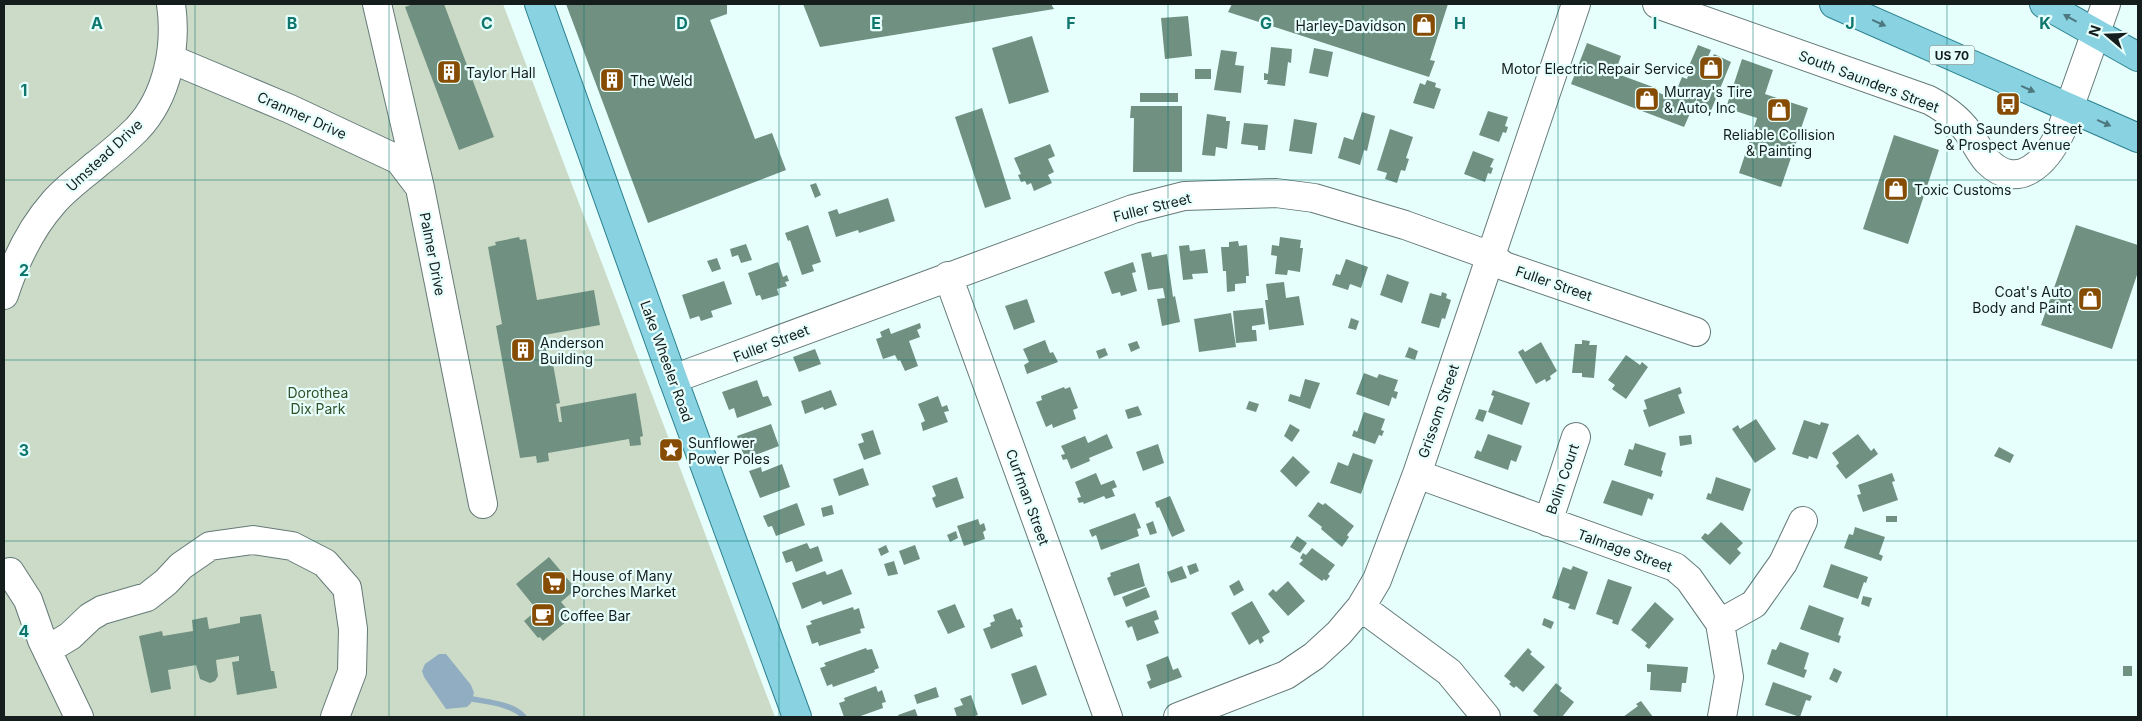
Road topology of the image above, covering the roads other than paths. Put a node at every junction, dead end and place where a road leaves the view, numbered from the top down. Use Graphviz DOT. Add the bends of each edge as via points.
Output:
graph roads {
  1 [pos="170,4"];
  2 [pos="377,4"];
  3 [pos="539,4"];
  4 [pos="1576,4"];
  5 [pos="1657,4"];
  6 [pos="1834,4"];
  7 [pos="2044,4"];
  8 [pos="2106,4"];
  9 [pos="2096,32"];
  10 [pos="2138,57"];
  11 [pos="171,59"];
  12 [pos="2069,108"];
  13 [pos="2138,138"];
  14 [pos="420,188"];
  15 [pos="1491,256"];
  16 [pos="948,276"];
  17 [pos="4,295"];
  18 [pos="1696,332"];
  19 [pos="673,379"];
  20 [pos="1576,437"];
  21 [pos="1417,474"];
  22 [pos="484,504"];
  23 [pos="1803,521"];
  24 [pos="1548,522"];
  25 [pos="6,571"];
  26 [pos="1361,607"];
  27 [pos="1720,623"];
  28 [pos="47,650"];
  29 [pos="78,717"];
  30 [pos="335,717"];
  31 [pos="797,717"];
  32 [pos="1108,717"];
  33 [pos="1178,717"];
  34 [pos="1486,717"];
  35 [pos="1722,717"];
  1 -- 11 [label="street, Umstead Drive"];
  2 -- 14 [label="street, Palmer Drive"];
  3 -- 19 [label="main road, Lake Wheeler Road"];
  4 -- 15 [label="street, Grissom Street"];
  5 -- 12 [label="street, South Saunders Street" via="1938,105 1963,126 1988,162 2008,173 2028,171 2044,160 2057,140"];
  6 -- 12 [label="main road, US 70, one-way"];
  9 -- 7 [label="main road, one-way"];
  8 -- 9 [label="street, South Saunders Street"];
  9 -- 10 [label="main road"];
  9 -- 12 [label="street, South Saunders Street"];
  11 -- 14 [label="street, Cranmer Drive" via="290,108 399,160"];
  11 -- 17 [label="street, Umstead Drive" via="162,86 138,127 55,200 39,219 27,239"];
  12 -- 13 [label="main road, US 70, one-way"];
  14 -- 22 [label="street, Palmer Drive"];
  15 -- 16 [label="street, Fuller Street" via="1405,225 1314,198 1238,193 1184,196 1133,209"];
  15 -- 18 [label="street, Fuller Street" via="1504,266"];
  15 -- 21 [label="street, Grissom Street"];
  16 -- 19 [label="street, Fuller Street"];
  16 -- 32 [label="street, Curfman Street"];
  19 -- 31 [label="main road, Lake Wheeler Road"];
  20 -- 24 [label="street, Bolin Court"];
  21 -- 24 [label="street, Talmage Street"];
  21 -- 26 [label="street, Grissom Street" via="1377,580"];
  23 -- 27 [label="street" via="1783,563 1754,604"];
  24 -- 27 [label="street, Talmage Street" via="1675,567 1690,579"];
  25 -- 28 [label="street" via="28,600"];
  26 -- 33 [label="street, Grissom Street" via="1314,656 1286,675"];
  26 -- 34 [label="street" via="1449,672"];
  27 -- 35 [label="street, Talmage Street" via="1730,677"];
  28 -- 29 [label="street"];
  28 -- 30 [label="street" via="102,610 147,597 181,566 210,546 253,540 292,546 325,563 347,588 353,629 352,672"];
}
